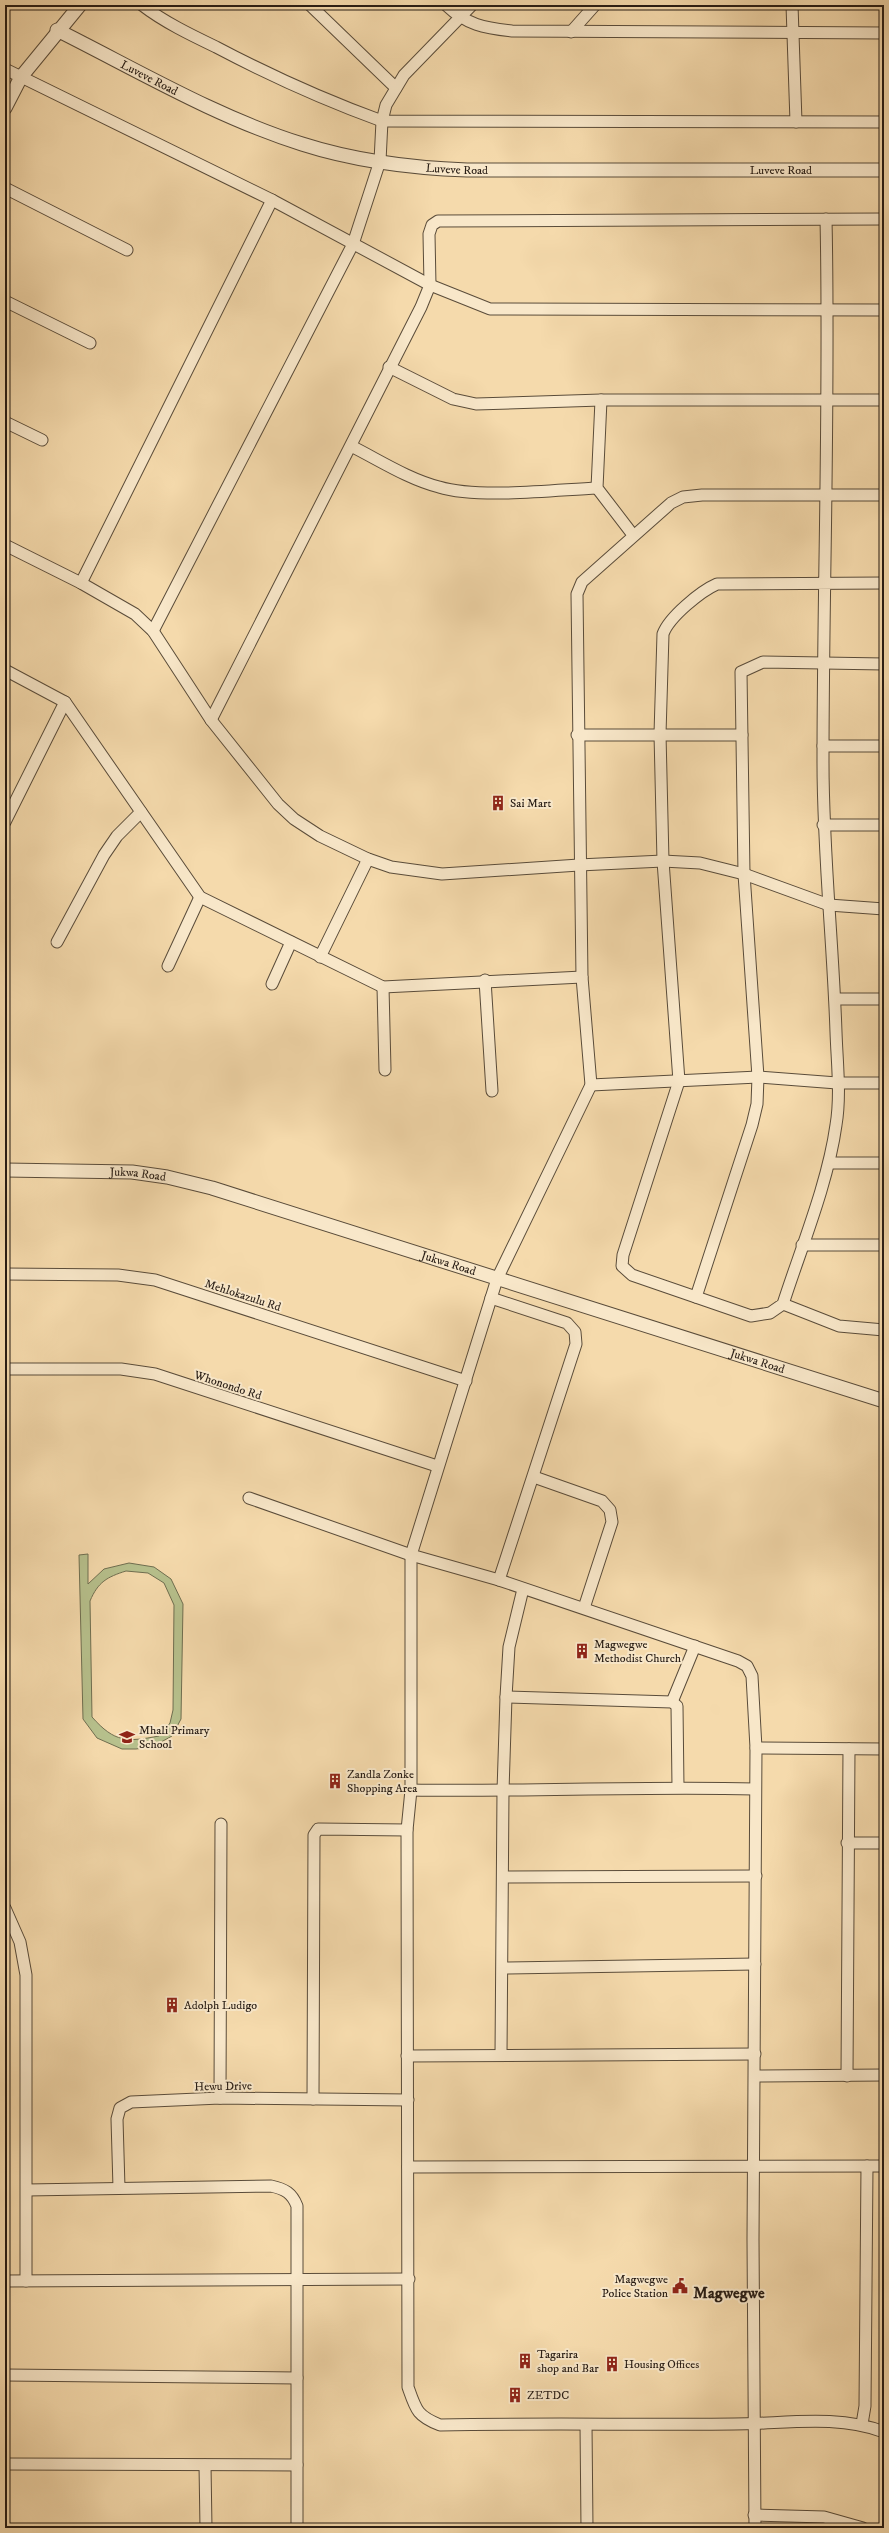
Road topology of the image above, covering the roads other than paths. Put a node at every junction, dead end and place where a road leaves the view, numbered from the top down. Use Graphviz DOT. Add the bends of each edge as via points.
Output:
graph roads {
  1 [pos="80,5"];
  2 [pos="142,5"];
  3 [pos="310,5"];
  4 [pos="446,5"];
  5 [pos="472,5"];
  6 [pos="595,5"];
  7 [pos="792,5"];
  8 [pos="460,18"];
  9 [pos="57,30"];
  10 [pos="571,32"];
  11 [pos="792,33"];
  12 [pos="884,33"];
  13 [pos="5,69"];
  14 [pos="21,77"];
  15 [pos="396,88"];
  16 [pos="5,108"];
  17 [pos="382,120"];
  18 [pos="796,122"];
  19 [pos="884,122"];
  20 [pos="380,161"];
  21 [pos="884,170"];
  22 [pos="5,188"];
  23 [pos="272,200"];
  24 [pos="884,218"];
  25 [pos="826,219"];
  26 [pos="353,244"];
  27 [pos="127,250"];
  28 [pos="430,285"];
  29 [pos="5,301"];
  30 [pos="828,309"];
  31 [pos="884,310"];
  32 [pos="90,343"];
  33 [pos="389,367"];
  34 [pos="827,399"];
  35 [pos="602,400"];
  36 [pos="884,400"];
  37 [pos="5,422"];
  38 [pos="42,440"];
  39 [pos="351,446"];
  40 [pos="597,488"];
  41 [pos="826,495"];
  42 [pos="884,495"];
  43 [pos="633,536"];
  44 [pos="5,545"];
  45 [pos="81,583"];
  46 [pos="823,583"];
  47 [pos="884,583"];
  48 [pos="153,631"];
  49 [pos="825,664"];
  50 [pos="884,664"];
  51 [pos="5,670"];
  52 [pos="65,702"];
  53 [pos="211,720"];
  54 [pos="660,734"];
  55 [pos="577,735"];
  56 [pos="742,735"];
  57 [pos="823,746"];
  58 [pos="884,746"];
  59 [pos="141,812"];
  60 [pos="5,822"];
  61 [pos="823,825"];
  62 [pos="884,826"];
  63 [pos="368,859"];
  64 [pos="663,861"];
  65 [pos="579,865"];
  66 [pos="744,874"];
  67 [pos="200,897"];
  68 [pos="829,905"];
  69 [pos="884,909"];
  70 [pos="57,942"];
  71 [pos="291,942"];
  72 [pos="320,956"];
  73 [pos="168,966"];
  74 [pos="582,977"];
  75 [pos="485,980"];
  76 [pos="272,984"];
  77 [pos="383,987"];
  78 [pos="835,999"];
  79 [pos="884,999"];
  80 [pos="385,1070"];
  81 [pos="758,1078"];
  82 [pos="679,1081"];
  83 [pos="838,1083"];
  84 [pos="884,1083"];
  85 [pos="591,1085"];
  86 [pos="492,1091"];
  87 [pos="829,1163"];
  88 [pos="884,1163"];
  89 [pos="5,1170"];
  90 [pos="802,1245"];
  91 [pos="884,1245"];
  92 [pos="5,1274"];
  93 [pos="497,1279"];
  94 [pos="696,1297"];
  95 [pos="491,1298"];
  96 [pos="783,1304"];
  97 [pos="884,1330"];
  98 [pos="5,1369"];
  99 [pos="466,1381"];
  100 [pos="884,1401"];
  101 [pos="437,1466"];
  102 [pos="534,1477"];
  103 [pos="249,1498"];
  104 [pos="411,1555"];
  105 [pos="499,1580"];
  106 [pos="523,1589"];
  107 [pos="584,1608"];
  108 [pos="695,1646"];
  109 [pos="506,1697"];
  110 [pos="672,1702"];
  111 [pos="756,1748"];
  112 [pos="849,1749"];
  113 [pos="884,1749"];
  114 [pos="678,1787"];
  115 [pos="755,1789"];
  116 [pos="411,1790"];
  117 [pos="503,1791"];
  118 [pos="221,1824"];
  119 [pos="407,1830"];
  120 [pos="847,1843"];
  121 [pos="884,1843"];
  122 [pos="756,1876"];
  123 [pos="503,1877"];
  124 [pos="5,1908"];
  125 [pos="755,1964"];
  126 [pos="503,1968"];
  127 [pos="755,2054"];
  128 [pos="501,2055"];
  129 [pos="407,2056"];
  130 [pos="884,2075"];
  131 [pos="755,2076"];
  132 [pos="847,2076"];
  133 [pos="220,2098"];
  134 [pos="314,2099"];
  135 [pos="408,2100"];
  136 [pos="408,2166"];
  137 [pos="753,2166"];
  138 [pos="867,2166"];
  139 [pos="884,2166"];
  140 [pos="118,2188"];
  141 [pos="27,2190"];
  142 [pos="409,2279"];
  143 [pos="297,2280"];
  144 [pos="5,2281"];
  145 [pos="26,2281"];
  146 [pos="5,2375"];
  147 [pos="297,2378"];
  148 [pos="753,2424"];
  149 [pos="862,2424"];
  150 [pos="586,2425"];
  151 [pos="884,2432"];
  152 [pos="5,2464"];
  153 [pos="205,2465"];
  154 [pos="297,2465"];
  155 [pos="754,2515"];
  156 [pos="206,2528"];
  157 [pos="297,2528"];
  158 [pos="586,2528"];
  159 [pos="755,2528"];
  160 [pos="863,2528"];
  1 -- 9 [label="street"];
  2 -- 17 [label="street" via="196,37 285,82 320,98"];
  3 -- 15 [label="street"];
  4 -- 8 [label="street"];
  5 -- 8 [label="street"];
  6 -- 10 [label="street"];
  7 -- 11 [label="street"];
  8 -- 10 [label="street" via="475,25 498,30"];
  8 -- 15 [label="street" via="404,75"];
  9 -- 14 [label="street"];
  9 -- 20 [label="street, Luveve Road" via="233,118 302,144"];
  10 -- 11 [label="street"];
  11 -- 12 [label="street"];
  11 -- 18 [label="street"];
  13 -- 14 [label="street"];
  14 -- 16 [label="street"];
  14 -- 23 [label="street"];
  15 -- 17 [label="street" via="386,105"];
  17 -- 18 [label="street"];
  17 -- 20 [label="street"];
  18 -- 19 [label="street"];
  20 -- 21 [label="street, Luveve Road" via="432,169 467,170"];
  20 -- 26 [label="street"];
  22 -- 27 [label="street"];
  23 -- 26 [label="street"];
  23 -- 45 [label="street"];
  24 -- 25 [label="street"];
  25 -- 28 [label="street" via="438,221 432,225 429,234"];
  25 -- 30 [label="street"];
  26 -- 28 [label="street"];
  26 -- 48 [label="street"];
  28 -- 30 [label="street" via="483,307 500,310"];
  28 -- 33 [label="street" via="414,322"];
  29 -- 32 [label="street"];
  30 -- 31 [label="street"];
  30 -- 34 [label="street"];
  33 -- 35 [label="street" via="465,403"];
  33 -- 39 [label="street"];
  34 -- 35 [label="street"];
  34 -- 36 [label="street"];
  34 -- 41 [label="street"];
  35 -- 40 [label="street"];
  37 -- 38 [label="street"];
  39 -- 40 [label="street" via="440,488 492,492"];
  39 -- 53 [label="street"];
  40 -- 43 [label="street"];
  41 -- 42 [label="street"];
  41 -- 43 [label="street" via="683,497 671,503"];
  41 -- 46 [label="street"];
  43 -- 55 [label="street" via="582,582 577,594"];
  44 -- 45 [label="street"];
  45 -- 48 [label="street" via="134,614"];
  46 -- 47 [label="street"];
  46 -- 49 [label="street"];
  46 -- 54 [label="street" via="717,584 674,617 666,625 663,634"];
  48 -- 53 [label="street"];
  49 -- 50 [label="street"];
  49 -- 56 [label="street" via="763,662 741,672"];
  49 -- 57 [label="street"];
  51 -- 52 [label="street"];
  52 -- 59 [label="street"];
  52 -- 60 [label="street"];
  53 -- 63 [label="street" via="245,765 294,819 320,836"];
  54 -- 55 [label="street"];
  54 -- 56 [label="street"];
  54 -- 64 [label="street"];
  55 -- 65 [label="street"];
  56 -- 66 [label="street"];
  57 -- 58 [label="street"];
  57 -- 61 [label="street"];
  59 -- 67 [label="street"];
  59 -- 70 [label="street" via="117,836 104,855"];
  61 -- 62 [label="street"];
  61 -- 68 [label="street"];
  63 -- 65 [label="street" via="405,870 442,874"];
  63 -- 72 [label="street"];
  64 -- 65 [label="street"];
  64 -- 66 [label="street" via="700,863"];
  64 -- 82 [label="street"];
  65 -- 74 [label="street"];
  66 -- 68 [label="street"];
  66 -- 81 [label="street"];
  67 -- 71 [label="street"];
  67 -- 73 [label="street"];
  68 -- 69 [label="street"];
  68 -- 78 [label="street"];
  71 -- 72 [label="street"];
  71 -- 76 [label="street"];
  72 -- 77 [label="street"];
  74 -- 75 [label="street"];
  74 -- 85 [label="street"];
  75 -- 77 [label="street"];
  75 -- 86 [label="street"];
  77 -- 80 [label="street"];
  78 -- 79 [label="street"];
  78 -- 83 [label="street"];
  81 -- 82 [label="street"];
  81 -- 83 [label="street"];
  81 -- 94 [label="street" via="757,1104 752,1125"];
  82 -- 85 [label="street"];
  82 -- 94 [label="street" via="623,1255 622,1266 632,1276"];
  83 -- 84 [label="street"];
  83 -- 87 [label="street" via="837,1123"];
  85 -- 93 [label="street"];
  87 -- 88 [label="street"];
  87 -- 90 [label="street"];
  89 -- 93 [label="street, Jukwa Road" via="132,1172 167,1177 212,1188"];
  90 -- 91 [label="street"];
  90 -- 96 [label="street"];
  92 -- 99 [label="street, Mehlokazulu Rd" via="118,1276 155,1280"];
  93 -- 95 [label="street"];
  93 -- 100 [label="street, Jukwa Road"];
  94 -- 96 [label="street" via="751,1316 770,1313"];
  95 -- 99 [label="street"];
  95 -- 102 [label="street" via="567,1323 575,1332 576,1344"];
  96 -- 97 [label="street" via="838,1326"];
  98 -- 101 [label="street, Whonondo Rd" via="121,1369 154,1374"];
  99 -- 101 [label="street"];
  101 -- 104 [label="street"];
  102 -- 105 [label="street"];
  102 -- 107 [label="street" via="602,1501 610,1510 612,1522"];
  103 -- 104 [label="street"];
  104 -- 105 [label="street"];
  104 -- 116 [label="street"];
  105 -- 106 [label="street"];
  106 -- 107 [label="street"];
  106 -- 109 [label="street" via="509,1647"];
  107 -- 108 [label="street"];
  108 -- 110 [label="street"];
  108 -- 111 [label="street" via="747,1666 755,1686"];
  109 -- 110 [label="street"];
  109 -- 117 [label="street"];
  110 -- 114 [label="street" via="677,1706"];
  111 -- 112 [label="street"];
  111 -- 115 [label="street"];
  112 -- 113 [label="street"];
  112 -- 120 [label="street"];
  114 -- 115 [label="street"];
  114 -- 117 [label="street"];
  115 -- 122 [label="street"];
  116 -- 117 [label="street"];
  116 -- 119 [label="street"];
  117 -- 123 [label="street"];
  118 -- 133 [label="street"];
  119 -- 129 [label="street"];
  119 -- 134 [label="street" via="318,1829 314,1835"];
  120 -- 121 [label="street"];
  120 -- 132 [label="street"];
  122 -- 123 [label="street"];
  122 -- 125 [label="street"];
  123 -- 126 [label="street"];
  124 -- 141 [label="street" via="20,1942 26,1975"];
  125 -- 126 [label="street"];
  125 -- 127 [label="street"];
  126 -- 128 [label="street"];
  127 -- 128 [label="street"];
  127 -- 131 [label="street"];
  128 -- 129 [label="street"];
  129 -- 135 [label="street"];
  130 -- 132 [label="street"];
  131 -- 132 [label="street"];
  131 -- 137 [label="street"];
  133 -- 134 [label="street, Hewu Drive"];
  133 -- 140 [label="street, Hewu Drive" via="131,2102 120,2108 117,2119"];
  134 -- 135 [label="street, Hewu Drive"];
  135 -- 136 [label="street"];
  136 -- 137 [label="street"];
  136 -- 142 [label="street"];
  137 -- 138 [label="street"];
  137 -- 148 [label="street"];
  138 -- 139 [label="street"];
  138 -- 149 [label="street" via="865,2406"];
  140 -- 141 [label="street"];
  140 -- 143 [label="street" via="284,2188 293,2197 297,2206"];
  141 -- 145 [label="street"];
  142 -- 143 [label="street"];
  142 -- 150 [label="street" via="408,2387 414,2406 422,2418 440,2425"];
  143 -- 145 [label="street"];
  143 -- 147 [label="street"];
  144 -- 145 [label="street"];
  146 -- 147 [label="street"];
  147 -- 154 [label="street"];
  148 -- 149 [label="street" via="838,2421"];
  148 -- 150 [label="street"];
  148 -- 155 [label="street"];
  149 -- 151 [label="street"];
  150 -- 158 [label="street"];
  152 -- 153 [label="street"];
  153 -- 154 [label="street"];
  153 -- 156 [label="street"];
  154 -- 157 [label="street"];
  155 -- 159 [label="street"];
  155 -- 160 [label="street" via="824,2517"];
}
